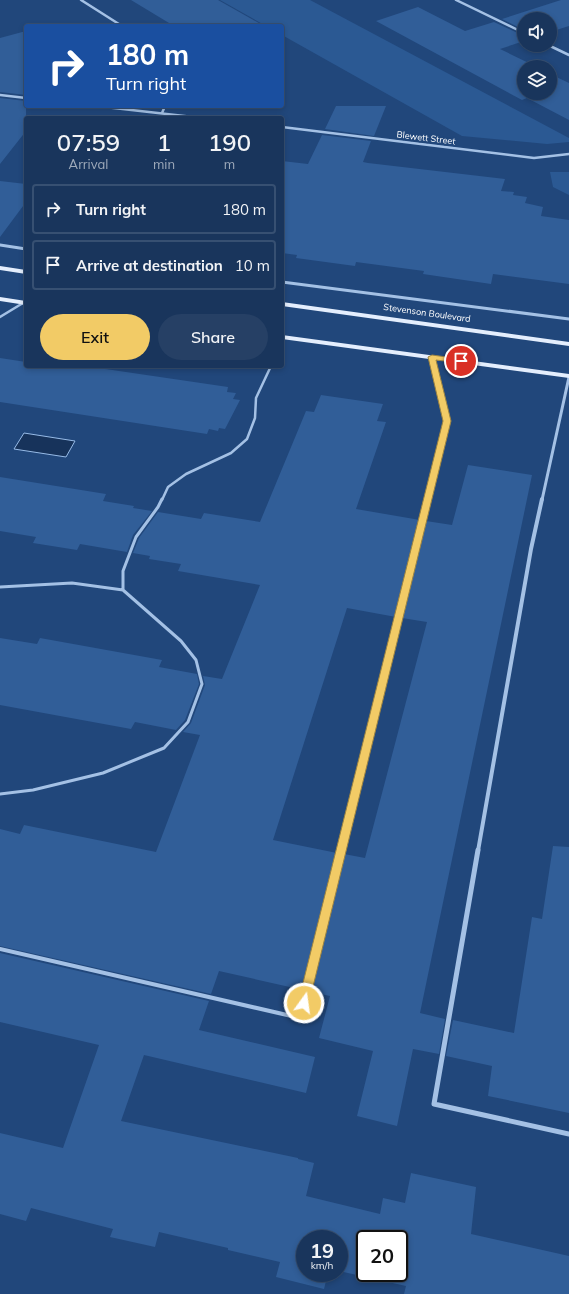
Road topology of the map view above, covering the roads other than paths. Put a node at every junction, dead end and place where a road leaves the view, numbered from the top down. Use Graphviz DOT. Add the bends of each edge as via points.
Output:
graph roads {
  1 [pos="81,0"];
  2 [pos="456,0"];
  3 [pos="119,24"];
  4 [pos="517,30"];
  5 [pos="557,49"];
  6 [pos="569,55"];
  7 [pos="0,95"];
  8 [pos="24,98"];
  9 [pos="115,108"];
  10 [pos="164,108"];
  11 [pos="162,113"];
  12 [pos="186,116"];
  13 [pos="284,128"];
  14 [pos="569,154"];
  15 [pos="0,245"];
  16 [pos="24,249"];
  17 [pos="0,268"];
  18 [pos="24,272"];
  19 [pos="284,282"];
  20 [pos="0,300"];
  21 [pos="24,303"];
  22 [pos="284,304"];
  23 [pos="0,317"];
  24 [pos="569,319"];
  25 [pos="284,338"];
  26 [pos="569,344"];
  27 [pos="432,357"];
  28 [pos="270,368"];
  29 [pos="569,377"];
  30 [pos="0,587"];
  31 [pos="123,590"];
  32 [pos="0,794"];
  33 [pos="0,949"];
  34 [pos="569,1134"];
  1 -- 3 [label="street"];
  2 -- 4 [label="street"];
  5 -- 6 [label="street"];
  7 -- 8 [label="street"];
  9 -- 11 [label="street"];
  10 -- 11 [label="street"];
  11 -- 12 [label="street"];
  13 -- 14 [label="street, Blewett Street" via="534,158"];
  15 -- 16 [label="street"];
  17 -- 18 [label="main road"];
  19 -- 24 [label="street, Stevenson Boulevard"];
  20 -- 21 [label="main road"];
  21 -- 23 [label="lane"];
  22 -- 26 [label="main road, Stevenson Boulevard"];
  25 -- 27 [label="main road"];
  27 -- 29 [label="main road"];
  27 -- 33 [label="lane" via="447,421 300,1018"];
  28 -- 31 [label="lane" via="256,398 255,418 247,439 231,453 186,474 168,487 158,507 136,537 123,571"];
  29 -- 34 [label="street" via="531,549 434,1104"];
  30 -- 31 [label="lane" via="72,583"];
  31 -- 32 [label="lane" via="181,641 196,660 202,684 188,722 164,748 103,773 33,790"];
}
